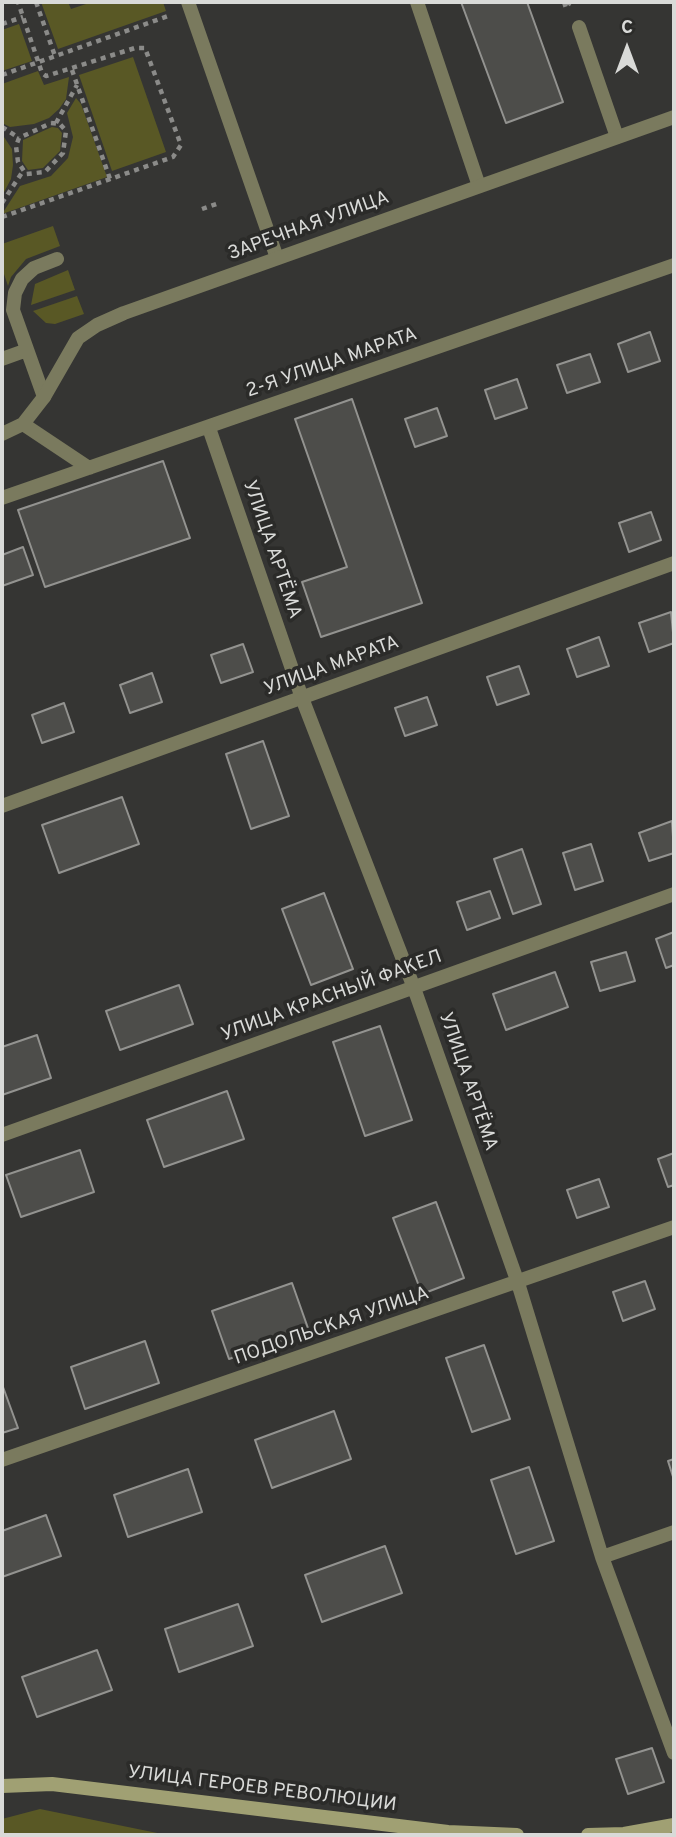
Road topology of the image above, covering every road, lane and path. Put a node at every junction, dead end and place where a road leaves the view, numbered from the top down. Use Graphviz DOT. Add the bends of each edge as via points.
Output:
graph roads {
  1 [pos="18,2"];
  2 [pos="36,2"];
  3 [pos="188,2"];
  4 [pos="417,2"];
  5 [pos="564,2"];
  6 [pos="570,2"];
  7 [pos="171,15"];
  8 [pos="23,17"];
  9 [pos="2,24"];
  10 [pos="579,27"];
  11 [pos="55,56"];
  12 [pos="38,62"];
  13 [pos="72,70"];
  14 [pos="2,75"];
  15 [pos="77,85"];
  16 [pos="674,117"];
  17 [pos="56,123"];
  18 [pos="2,127"];
  19 [pos="618,137"];
  20 [pos="19,138"];
  21 [pos="23,171"];
  22 [pos="110,179"];
  23 [pos="479,186"];
  24 [pos="2,203"];
  25 [pos="219,203"];
  26 [pos="202,209"];
  27 [pos="2,216"];
  28 [pos="277,258"];
  29 [pos="57,259"];
  30 [pos="674,265"];
  31 [pos="27,350"];
  32 [pos="2,359"];
  33 [pos="44,397"];
  34 [pos="23,424"];
  35 [pos="209,428"];
  36 [pos="2,434"];
  37 [pos="89,468"];
  38 [pos="2,498"];
  39 [pos="674,563"];
  40 [pos="302,698"];
  41 [pos="2,806"];
  42 [pos="674,894"];
  43 [pos="414,988"];
  44 [pos="2,1135"];
  45 [pos="674,1227"];
  46 [pos="518,1283"];
  47 [pos="2,1460"];
  48 [pos="674,1532"];
  49 [pos="602,1557"];
  50 [pos="674,1753"];
  51 [pos="2,1786"];
  52 [pos="674,1825"];
  53 [pos="517,1835"];
  54 [pos="588,1835"];
  1 -- 8 [label="path"];
  2 -- 11 [label="path"];
  3 -- 28 [label="street"];
  4 -- 23 [label="street"];
  5 -- 6 [label="path" via="566,8"];
  7 -- 11 [label="path"];
  8 -- 9 [label="path"];
  8 -- 12 [label="path"];
  10 -- 19 [label="street"];
  11 -- 12 [label="path"];
  12 -- 13 [label="path" via="46,76"];
  12 -- 14 [label="path"];
  13 -- 15 [label="path"];
  13 -- 22 [label="path" via="135,48 145,48 150,54 181,145 179,153"];
  15 -- 17 [label="path"];
  15 -- 22 [label="path"];
  16 -- 19 [label="street, ЗАРЕЧНАЯ УЛИЦА"];
  17 -- 20 [label="path"];
  17 -- 21 [label="path" via="66,131 64,153 45,172"];
  18 -- 20 [label="path"];
  19 -- 23 [label="street, ЗАРЕЧНАЯ УЛИЦА"];
  20 -- 21 [label="path" via="16,146"];
  21 -- 24 [label="path"];
  22 -- 27 [label="path"];
  23 -- 28 [label="street, ЗАРЕЧНАЯ УЛИЦА"];
  25 -- 26 [label="path"];
  28 -- 33 [label="street, ЗАРЕЧНАЯ УЛИЦА" via="97,325 78,338"];
  29 -- 31 [label="street" via="34,268 15,293 13,310"];
  30 -- 35 [label="street, 2-Я УЛИЦА МАРАТА"];
  31 -- 32 [label="street"];
  31 -- 33 [label="street"];
  33 -- 34 [label="street, ЗАРЕЧНАЯ УЛИЦА"];
  34 -- 36 [label="street, ЗАРЕЧНАЯ УЛИЦА"];
  34 -- 37 [label="street"];
  35 -- 37 [label="street, 2-Я УЛИЦА МАРАТА"];
  35 -- 40 [label="street, УЛИЦА АРТЁМА"];
  37 -- 38 [label="street, 2-Я УЛИЦА МАРАТА"];
  39 -- 40 [label="street, УЛИЦА МАРАТА"];
  40 -- 41 [label="street, УЛИЦА МАРАТА"];
  40 -- 43 [label="street, УЛИЦА АРТЁМА"];
  42 -- 43 [label="street, УЛИЦА КРАСНЫЙ ФАКЕЛ"];
  43 -- 44 [label="street, УЛИЦА КРАСНЫЙ ФАКЕЛ"];
  43 -- 46 [label="street, УЛИЦА АРТЁМА"];
  45 -- 46 [label="street, ПОДОЛЬСКАЯ УЛИЦА"];
  46 -- 47 [label="street, ПОДОЛЬСКАЯ УЛИЦА"];
  46 -- 49 [label="street, УЛИЦА АРТЁМА"];
  48 -- 49 [label="street"];
  49 -- 50 [label="street, УЛИЦА АРТЁМА"];
  51 -- 53 [label="street, УЛИЦА ГЕРОЕВ РЕВОЛЮЦИИ" via="52,1784 448,1832"];
  52 -- 54 [label="street"];
}
